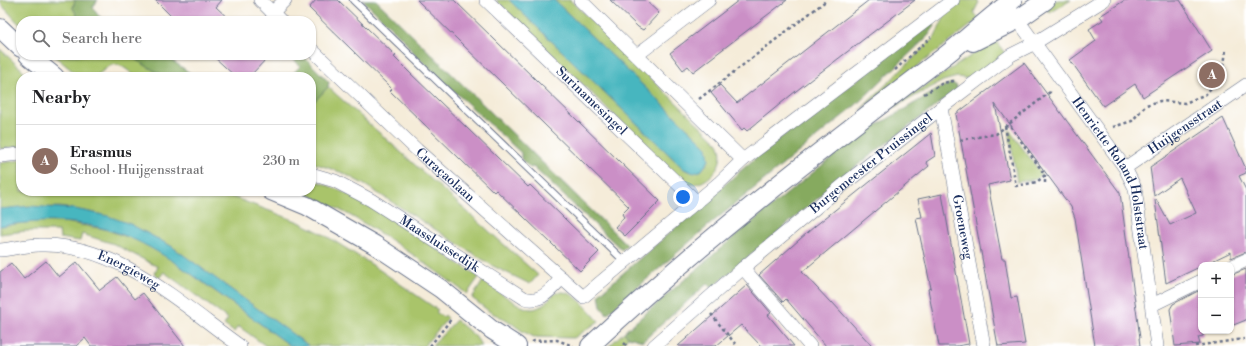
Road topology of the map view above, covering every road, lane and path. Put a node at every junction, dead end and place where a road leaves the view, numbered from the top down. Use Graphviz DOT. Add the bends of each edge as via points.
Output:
graph roads {
  1 [pos="260,0"];
  2 [pos="285,0"];
  3 [pos="353,0"];
  4 [pos="486,0"];
  5 [pos="580,0"];
  6 [pos="709,0"];
  7 [pos="827,0"];
  8 [pos="953,0"];
  9 [pos="1046,0"];
  10 [pos="1104,0"];
  11 [pos="1007,2"];
  12 [pos="276,16"];
  13 [pos="277,16"];
  14 [pos="1017,20"];
  15 [pos="0,28"];
  16 [pos="16,43"];
  17 [pos="1033,44"];
  18 [pos="1226,50"];
  19 [pos="316,54"];
  20 [pos="637,55"];
  21 [pos="945,56"];
  22 [pos="34,60"];
  23 [pos="49,72"];
  24 [pos="1061,81"];
  25 [pos="1246,85"];
  26 [pos="689,107"];
  27 [pos="941,108"];
  28 [pos="1009,124"];
  29 [pos="1005,126"];
  30 [pos="1110,128"];
  31 [pos="947,142"];
  32 [pos="16,154"];
  33 [pos="0,156"];
  34 [pos="743,160"];
  35 [pos="1125,168"];
  36 [pos="1045,175"];
  37 [pos="316,176"];
  38 [pos="1045,183"];
  39 [pos="283,196"];
  40 [pos="697,202"];
  41 [pos="0,250"];
  42 [pos="1246,260"];
  43 [pos="625,262"];
  44 [pos="1234,266"];
  45 [pos="743,268"];
  46 [pos="562,278"];
  47 [pos="1198,282"];
  48 [pos="705,301"];
  49 [pos="1152,305"];
  50 [pos="492,330"];
  51 [pos="1244,339"];
  52 [pos="434,341"];
  53 [pos="624,343"];
  54 [pos="524,345"];
  55 [pos="240,346"];
  56 [pos="430,346"];
  57 [pos="501,346"];
  58 [pos="574,346"];
  59 [pos="590,346"];
  60 [pos="627,346"];
  61 [pos="654,346"];
  62 [pos="737,346"];
  63 [pos="810,346"];
  64 [pos="984,346"];
  65 [pos="1157,346"];
  66 [pos="1195,346"];
  1 -- 12 [label="street"];
  2 -- 13 [label="street"];
  3 -- 43 [label="lane"];
  4 -- 40 [label="street, Surinamesingel"];
  5 -- 20 [label="street"];
  6 -- 20 [label="street"];
  7 -- 26 [label="path"];
  8 -- 34 [label="street"];
  9 -- 14 [label="street"];
  10 -- 17 [label="street, Burgemeester Pruissingel"];
  11 -- 14 [label="street, Henriette Roland Holststraat"];
  11 -- 21 [label="street"];
  14 -- 17 [label="street, Henriette Roland Holststraat"];
  14 -- 21 [label="street"];
  15 -- 16 [label="street"];
  17 -- 24 [label="street, Henriette Roland Holststraat"];
  17 -- 27 [label="street, Burgemeester Pruissingel" via="1011,55"];
  18 -- 30 [label="path" via="1223,73 1206,94 1186,103 1160,101 1146,105 1132,121"];
  19 -- 46 [label="street, Curaçaolaan" via="417,150"];
  20 -- 26 [label="street"];
  21 -- 59 [label="street" via="716,235"];
  22 -- 23 [label="street"];
  24 -- 28 [label="path"];
  24 -- 35 [label="street, Henriette Roland Holststraat"];
  25 -- 35 [label="street, Huijgensstraat"];
  26 -- 34 [label="street"];
  27 -- 31 [label="street, Groeneweg"];
  27 -- 45 [label="street, Burgemeester Pruissingel"];
  28 -- 29 [label="path"];
  28 -- 36 [label="path"];
  29 -- 31 [label="path" via="996,134"];
  29 -- 36 [label="path" via="1016,186 1037,182"];
  31 -- 64 [label="street, Groeneweg"];
  32 -- 33 [label="street"];
  34 -- 40 [label="street"];
  35 -- 49 [label="street, Henriette Roland Holststraat" via="1135,188"];
  36 -- 38 [label="path"];
  37 -- 46 [label="street, Maassluissedijk" via="371,200 531,301 544,296"];
  39 -- 50 [label="street" via="336,222 402,263"];
  40 -- 43 [label="street"];
  41 -- 55 [label="street, Energieweg" via="39,245 66,246 100,255 134,270"];
  42 -- 44 [label="street"];
  43 -- 46 [label="street, Curaçaolaan" via="583,297"];
  45 -- 48 [label="street, Burgemeester Pruissingel"];
  45 -- 63 [label="street"];
  47 -- 49 [label="street"];
  48 -- 61 [label="street, Burgemeester Pruissingel"];
  48 -- 62 [label="path" via="712,310 710,312"];
  49 -- 65 [label="street, Henriette Roland Holststraat"];
  50 -- 54 [label="street"];
  50 -- 57 [label="street"];
  51 -- 66 [label="path"];
  52 -- 56 [label="path"];
  53 -- 60 [label="path"];
  54 -- 58 [label="path" via="534,341 556,340"];
}
